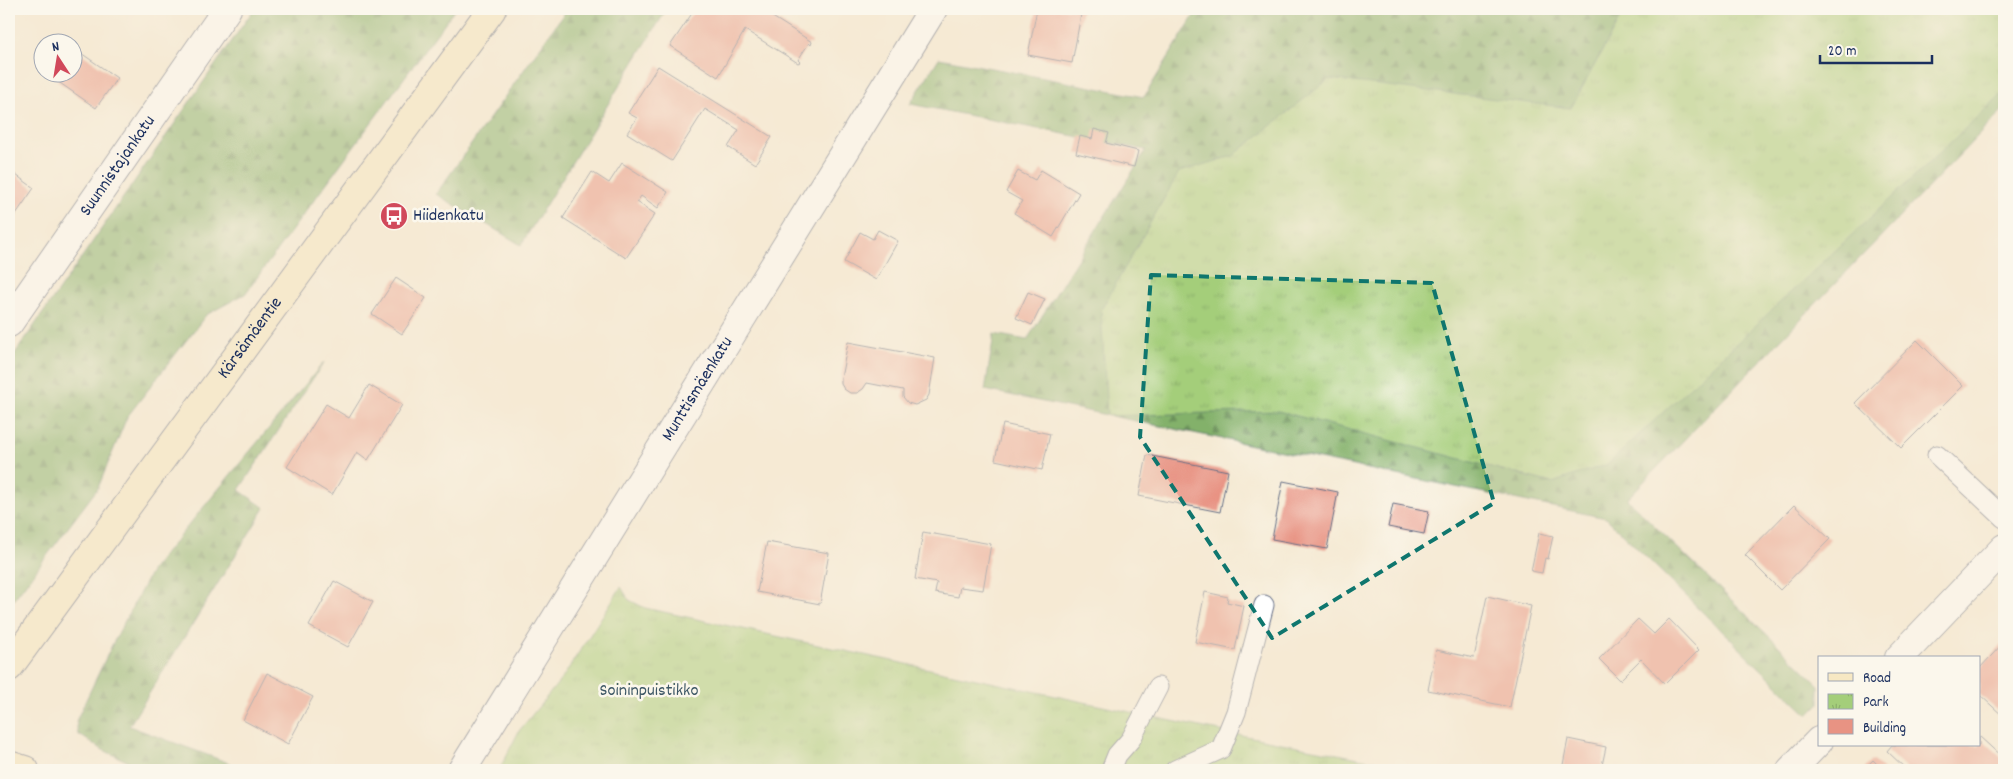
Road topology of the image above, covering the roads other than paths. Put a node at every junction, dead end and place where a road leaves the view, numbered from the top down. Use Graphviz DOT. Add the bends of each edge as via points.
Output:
graph roads {
  1 [pos="227,9"];
  2 [pos="492,9"];
  3 [pos="933,9"];
  4 [pos="9,323"];
  5 [pos="1937,455"];
  6 [pos="2004,518"];
  7 [pos="2004,548"];
  8 [pos="1264,605"];
  9 [pos="1901,656"];
  10 [pos="9,667"];
  11 [pos="1158,687"];
  12 [pos="1818,742"];
  13 [pos="9,765"];
  14 [pos="25,770"];
  15 [pos="462,770"];
  16 [pos="1111,770"];
  17 [pos="1174,770"];
  18 [pos="1791,770"];
  1 -- 4 [label="street, Suunnistajankatu"];
  2 -- 10 [label="street, Kärsämäentie"];
  3 -- 15 [label="street, Munttismäenkatu"];
  5 -- 6 [label="lane"];
  7 -- 9 [label="street"];
  8 -- 17 [label="lane" via="1236,712 1221,749"];
  11 -- 16 [label="lane" via="1131,740 1117,755"];
  12 -- 18 [label="street"];
  13 -- 14 [label="street"];
}
